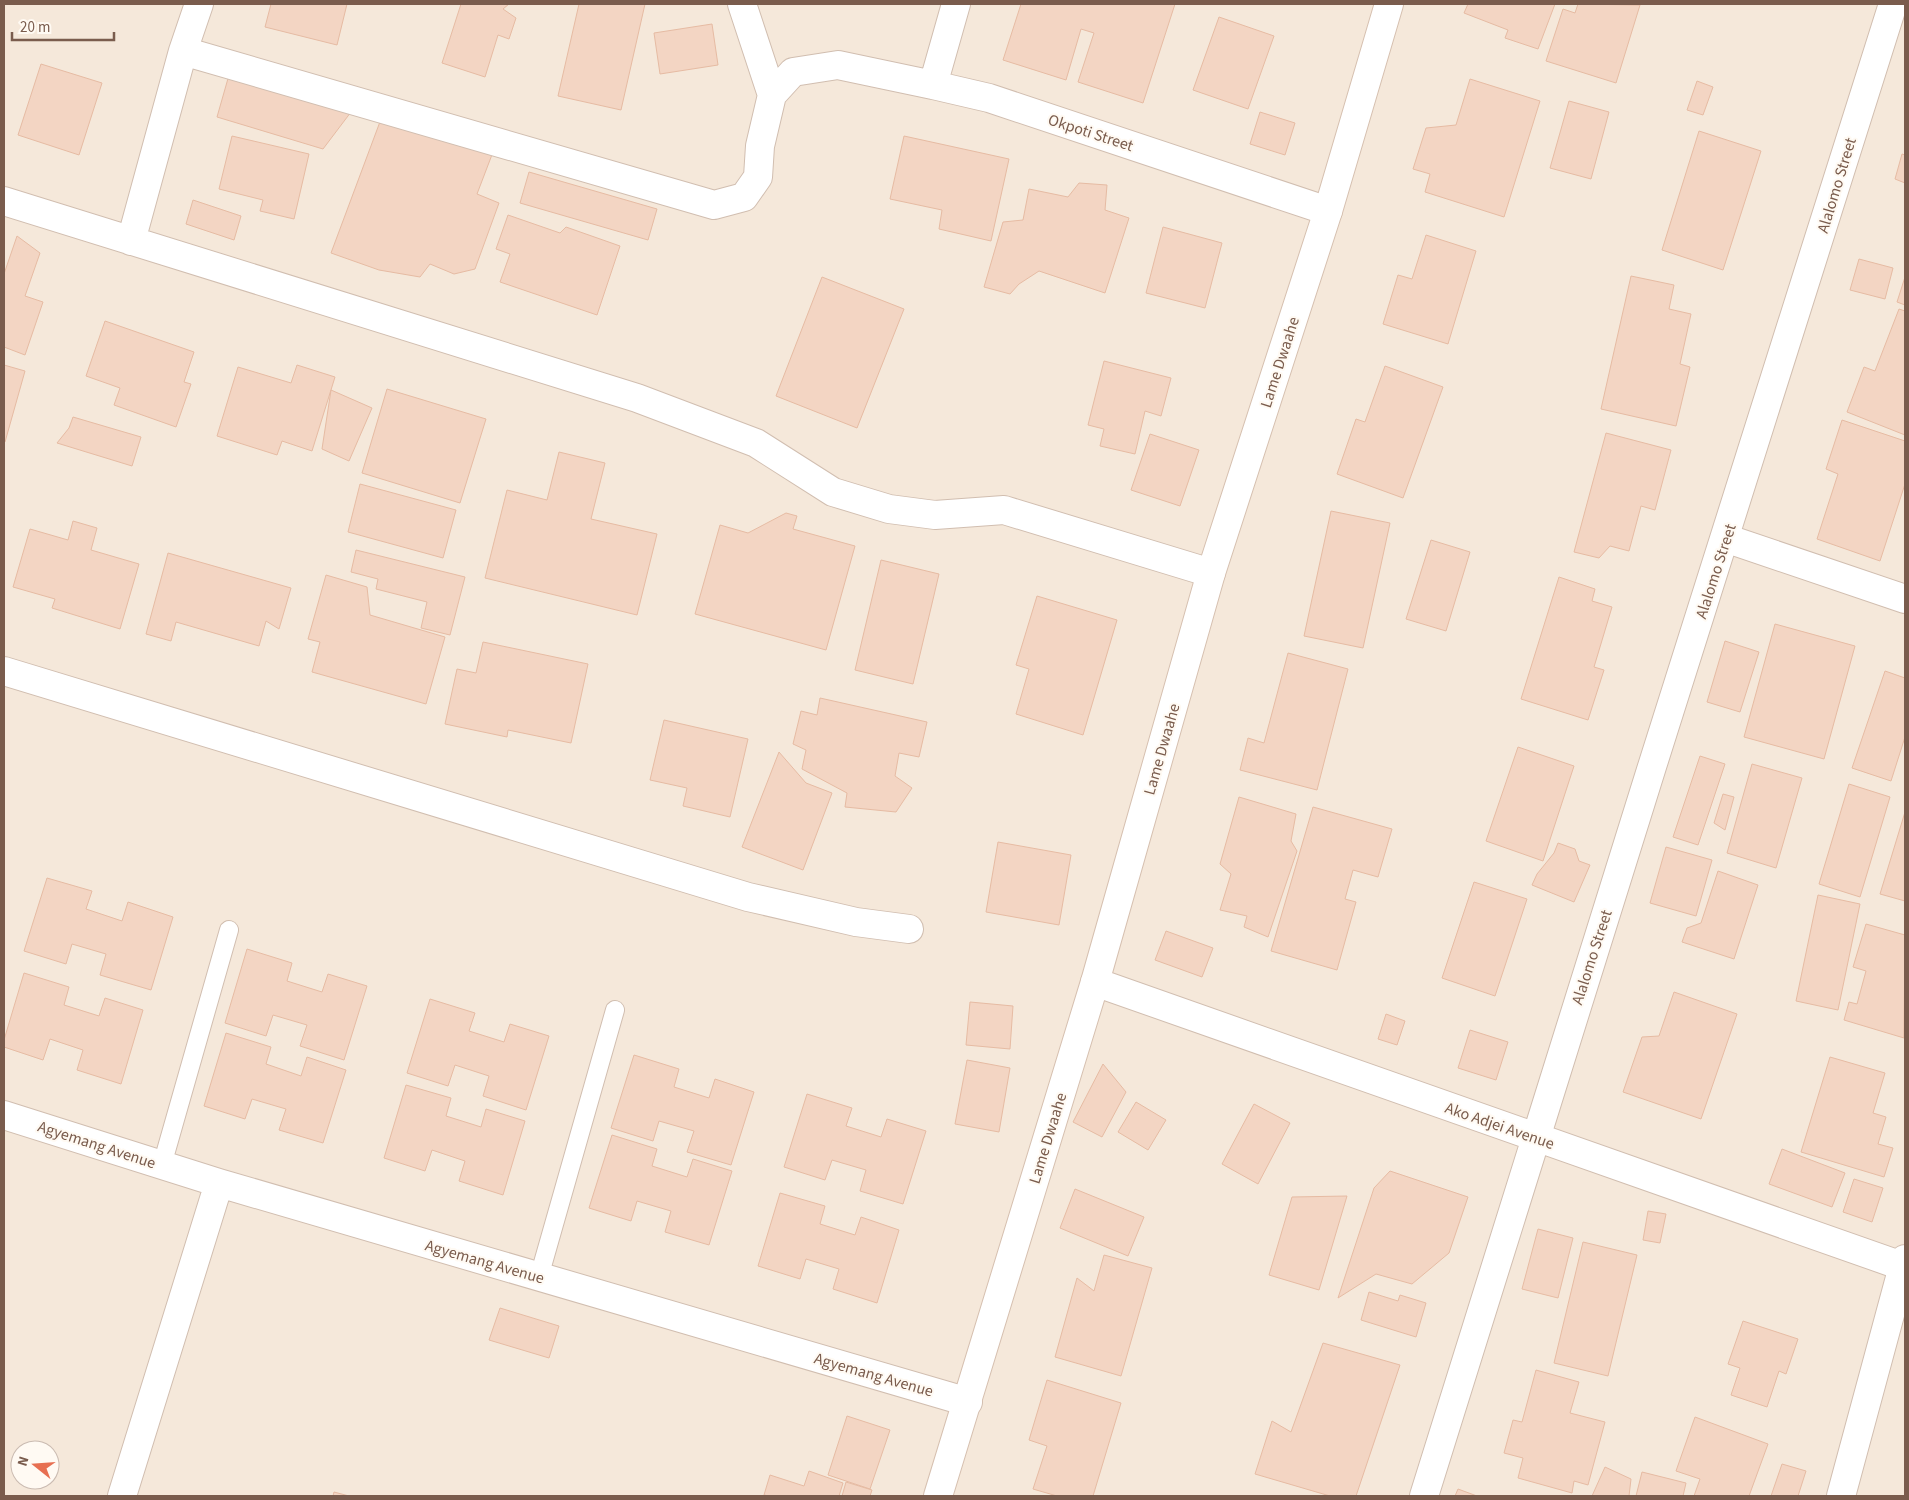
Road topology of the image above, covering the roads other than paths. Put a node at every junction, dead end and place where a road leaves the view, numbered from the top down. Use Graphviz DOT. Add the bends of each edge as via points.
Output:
graph roads {
  1 [pos="199,4"];
  2 [pos="742,4"];
  3 [pos="956,4"];
  4 [pos="1389,4"];
  5 [pos="1893,4"];
  6 [pos="183,51"];
  7 [pos="933,85"];
  8 [pos="772,95"];
  9 [pos="4,201"];
  10 [pos="1328,211"];
  11 [pos="131,241"];
  12 [pos="1725,538"];
  13 [pos="1211,574"];
  14 [pos="1905,599"];
  15 [pos="4,671"];
  16 [pos="909,929"];
  17 [pos="229,930"];
  18 [pos="1095,982"];
  19 [pos="614,1010"];
  20 [pos="4,1115"];
  21 [pos="1534,1138"];
  22 [pos="162,1165"];
  23 [pos="220,1183"];
  24 [pos="1904,1264"];
  25 [pos="539,1277"];
  26 [pos="968,1402"];
  27 [pos="122,1496"];
  28 [pos="938,1496"];
  29 [pos="1424,1496"];
  30 [pos="1841,1496"];
  1 -- 6 [label="street"];
  2 -- 8 [label="street"];
  3 -- 7 [label="street"];
  4 -- 10 [label="street, Lame Dwaahe"];
  5 -- 12 [label="street, Alalomo Street"];
  6 -- 8 [label="street" via="714,205 744,197 758,176 760,146"];
  6 -- 11 [label="street"];
  7 -- 8 [label="street, Okpoti Street" via="838,65 793,72"];
  7 -- 10 [label="street, Okpoti Street" via="989,98"];
  9 -- 11 [label="street"];
  10 -- 13 [label="street, Lame Dwaahe"];
  11 -- 13 [label="street" via="637,398 756,443 833,492 889,509 935,515 1004,510"];
  12 -- 14 [label="street"];
  12 -- 21 [label="street, Alalomo Street"];
  13 -- 18 [label="street, Lame Dwaahe"];
  15 -- 16 [label="street" via="748,897 856,922"];
  17 -- 22 [label="lane"];
  18 -- 21 [label="street, Ako Adjei Avenue"];
  18 -- 26 [label="street, Lame Dwaahe"];
  19 -- 25 [label="lane"];
  20 -- 22 [label="street, Agyemang Avenue"];
  21 -- 24 [label="street, Ako Adjei Avenue"];
  21 -- 29 [label="street, Alalomo Street"];
  22 -- 23 [label="street, Agyemang Avenue"];
  23 -- 25 [label="street, Agyemang Avenue"];
  23 -- 27 [label="street"];
  24 -- 30 [label="street"];
  25 -- 26 [label="street, Agyemang Avenue"];
  26 -- 28 [label="street, Lame Dwaahe"];
}
